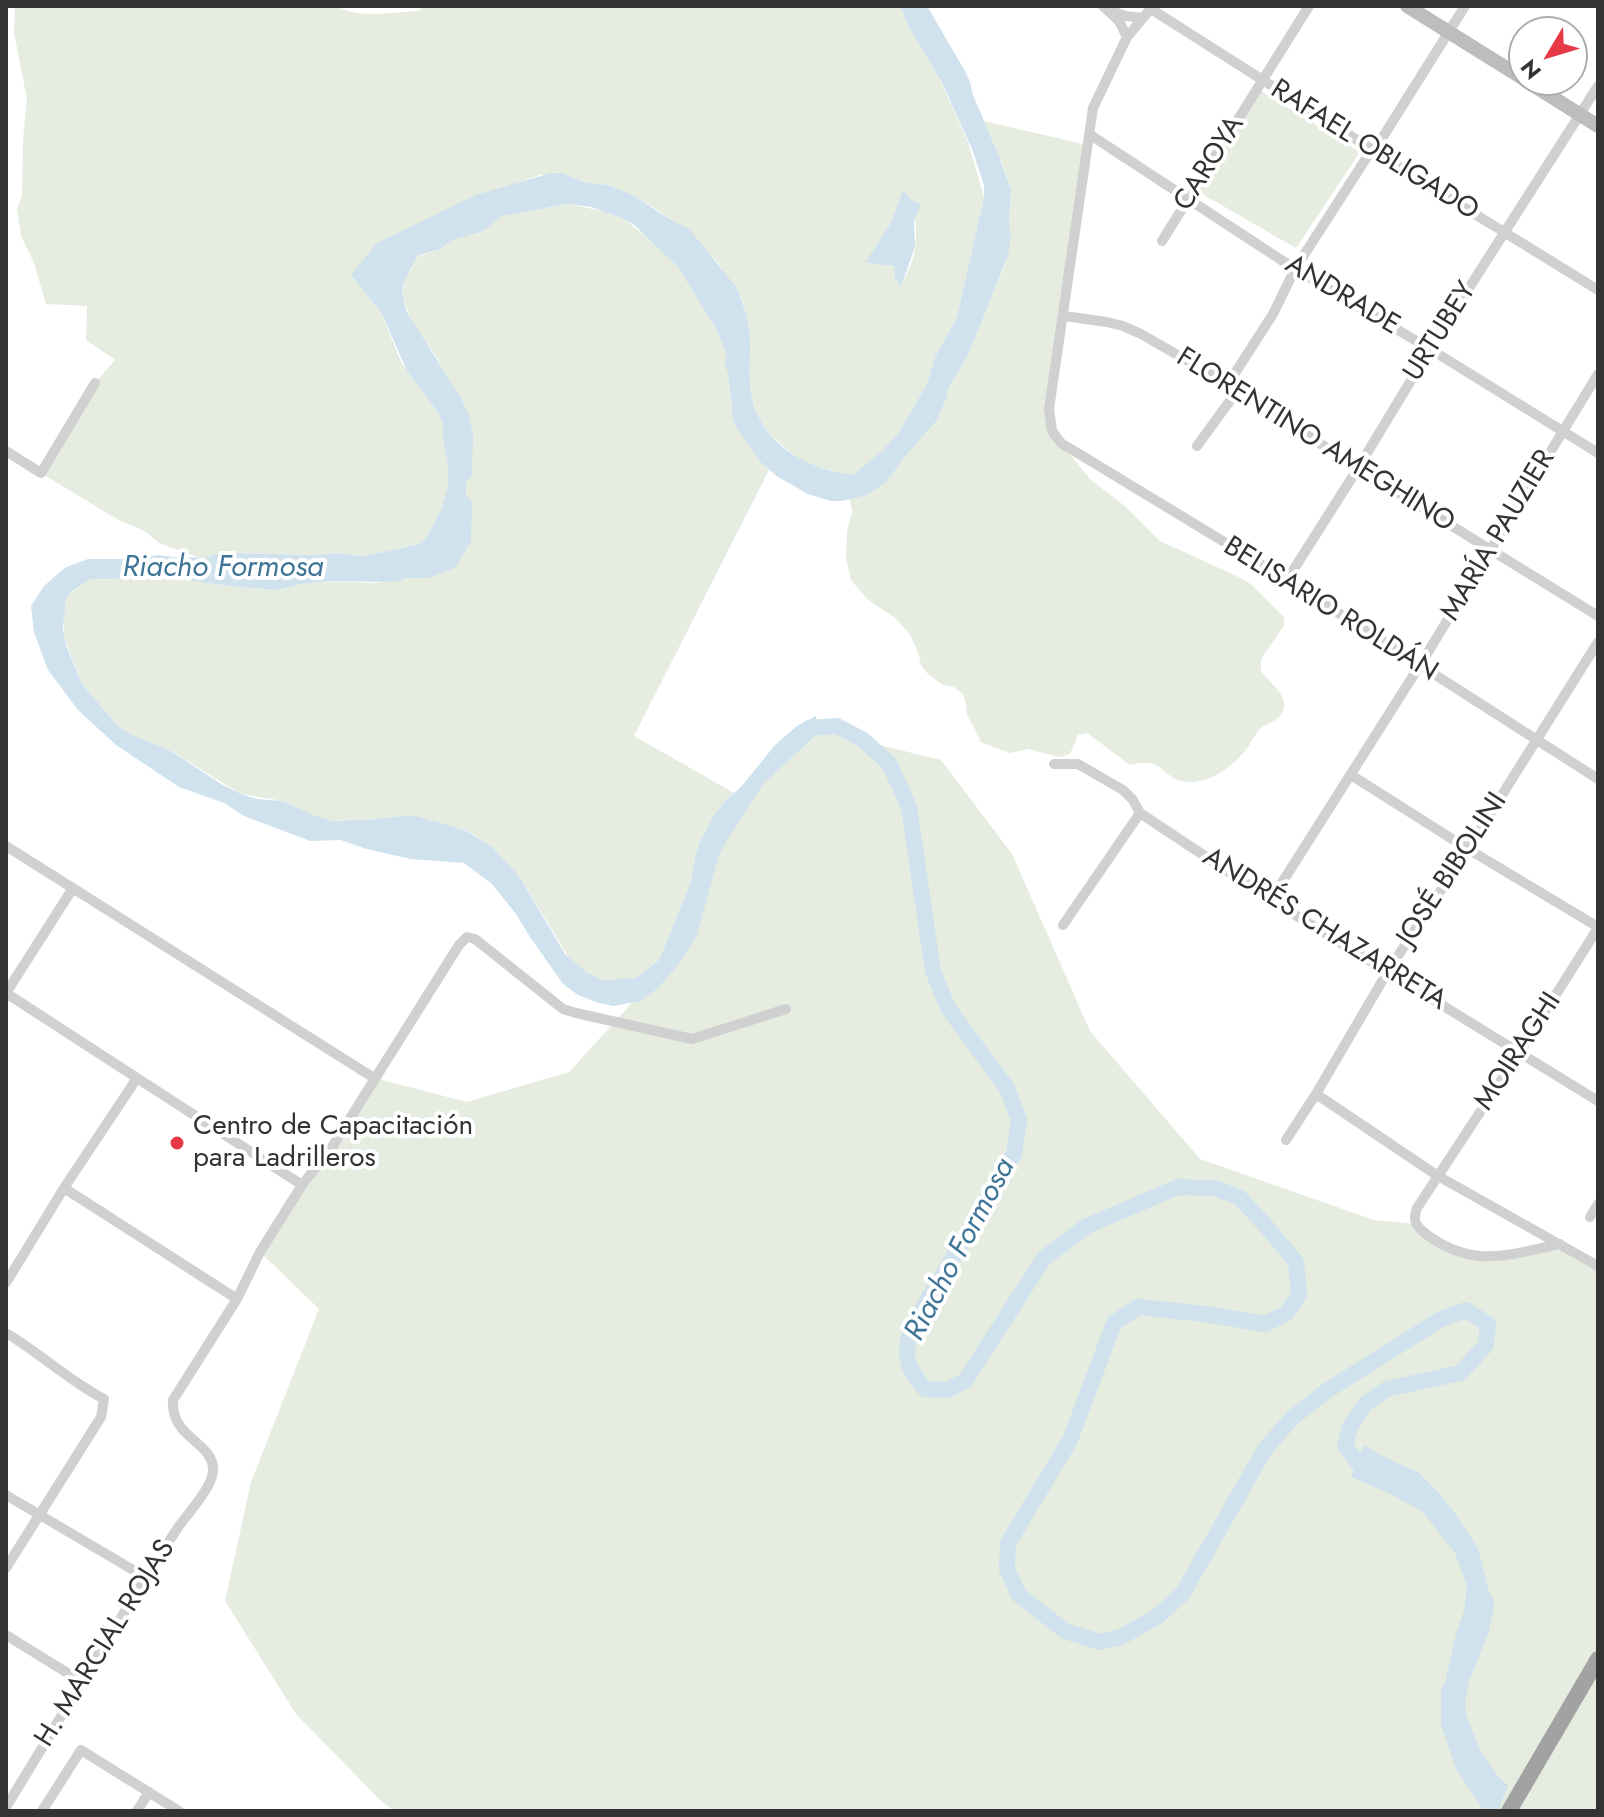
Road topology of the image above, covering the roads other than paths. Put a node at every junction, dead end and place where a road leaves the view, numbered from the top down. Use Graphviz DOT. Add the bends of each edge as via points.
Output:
graph roads {
  1 [pos="1309,6"];
  2 [pos="1407,6"];
  3 [pos="1465,6"];
  4 [pos="1152,7"];
  5 [pos="1106,8"];
  6 [pos="1143,18"];
  7 [pos="1449,32"];
  8 [pos="1127,37"];
  9 [pos="1508,70"];
  10 [pos="1262,81"];
  11 [pos="1598,86"];
  12 [pos="1550,96"];
  13 [pos="1580,115"];
  14 [pos="1598,126"];
  15 [pos="1089,134"];
  16 [pos="1374,151"];
  17 [pos="1188,199"];
  18 [pos="1504,233"];
  19 [pos="1162,241"];
  20 [pos="1295,269"];
  21 [pos="1598,290"];
  22 [pos="1064,316"];
  23 [pos="1430,349"];
  24 [pos="1598,374"];
  25 [pos="95,383"];
  26 [pos="1232,388"];
  27 [pos="1563,431"];
  28 [pos="1197,446"];
  29 [pos="6,451"];
  30 [pos="1598,453"];
  31 [pos="1358,468"];
  32 [pos="1491,550"];
  33 [pos="1287,580"];
  34 [pos="1598,616"];
  35 [pos="1598,642"];
  36 [pos="1420,665"];
  37 [pos="1536,740"];
  38 [pos="1054,764"];
  39 [pos="1351,775"];
  40 [pos="1598,779"];
  41 [pos="1140,813"];
  42 [pos="6,846"];
  43 [pos="1468,849"];
  44 [pos="73,888"];
  45 [pos="1271,900"];
  46 [pos="1063,925"];
  47 [pos="1598,928"];
  48 [pos="1388,971"];
  49 [pos="6,993"];
  50 [pos="786,1009"];
  51 [pos="1519,1053"];
  52 [pos="137,1078"];
  53 [pos="374,1078"];
  54 [pos="1316,1094"];
  55 [pos="1598,1101"];
  56 [pos="1286,1140"];
  57 [pos="1438,1176"];
  58 [pos="302,1185"];
  59 [pos="64,1188"];
  60 [pos="1598,1204"];
  61 [pos="1590,1217"];
  62 [pos="1560,1244"];
  63 [pos="1598,1266"];
  64 [pos="6,1283"];
  65 [pos="237,1299"];
  66 [pos="6,1333"];
  67 [pos="6,1495"];
  68 [pos="39,1516"];
  69 [pos="6,1568"];
  70 [pos="145,1577"];
  71 [pos="6,1635"];
  72 [pos="1598,1659"];
  73 [pos="82,1682"];
  74 [pos="149,1792"];
  75 [pos="7,1804"];
  76 [pos="42,1811"];
  77 [pos="137,1811"];
  78 [pos="179,1811"];
  79 [pos="1509,1811"];
  1 -- 10 [label="street, CAROYA"];
  2 -- 7 [label="main road"];
  3 -- 7 [label="street"];
  4 -- 6 [label="street"];
  4 -- 10 [label="street, RAFAEL OBLIGADO"];
  5 -- 6 [label="street"];
  5 -- 8 [label="street"];
  6 -- 8 [label="street"];
  7 -- 9 [label="main road"];
  7 -- 16 [label="street"];
  8 -- 15 [label="street" via="1093,108"];
  10 -- 16 [label="street, RAFAEL OBLIGADO"];
  10 -- 17 [label="street, CAROYA"];
  11 -- 13 [label="street, URTUBEY"];
  12 -- 13 [label="main road"];
  13 -- 14 [label="main road"];
  13 -- 18 [label="street, URTUBEY"];
  15 -- 17 [label="street, ANDRADE"];
  15 -- 22 [label="street"];
  16 -- 18 [label="street, RAFAEL OBLIGADO"];
  16 -- 20 [label="street"];
  17 -- 19 [label="street, CAROYA"];
  17 -- 20 [label="street, ANDRADE"];
  18 -- 21 [label="street, RAFAEL OBLIGADO"];
  18 -- 23 [label="street, URTUBEY"];
  20 -- 23 [label="street, ANDRADE"];
  20 -- 26 [label="street"];
  22 -- 26 [label="street, FLORENTINO AMEGHINO" via="1123,326"];
  22 -- 33 [label="street, BELISARIO ROLDÁN" via="1049,409 1052,431 1061,443"];
  23 -- 27 [label="street, ANDRADE"];
  23 -- 31 [label="street, URTUBEY"];
  24 -- 27 [label="street, MARÍA PAUZIER"];
  25 -- 29 [label="street" via="41,473"];
  26 -- 28 [label="street"];
  26 -- 31 [label="street, FLORENTINO AMEGHINO"];
  27 -- 30 [label="street, ANDRADE"];
  27 -- 32 [label="street, MARÍA PAUZIER"];
  31 -- 32 [label="street, FLORENTINO AMEGHINO"];
  31 -- 33 [label="street, URTUBEY"];
  32 -- 34 [label="street, FLORENTINO AMEGHINO"];
  32 -- 36 [label="street, MARÍA PAUZIER"];
  33 -- 36 [label="street, BELISARIO ROLDÁN"];
  35 -- 37 [label="street, JOSÉ BIBOLINI"];
  36 -- 37 [label="street, BELISARIO ROLDÁN"];
  36 -- 39 [label="street, MARÍA PAUZIER"];
  37 -- 40 [label="street, BELISARIO ROLDÁN"];
  37 -- 43 [label="street, JOSÉ BIBOLINI"];
  38 -- 41 [label="street, ANDRÉS CHAZARRETA" via="1078,764 1123,790"];
  39 -- 43 [label="street"];
  39 -- 45 [label="street, MARÍA PAUZIER"];
  41 -- 45 [label="street, ANDRÉS CHAZARRETA"];
  41 -- 46 [label="street"];
  42 -- 44 [label="street"];
  43 -- 47 [label="street"];
  43 -- 48 [label="street, JOSÉ BIBOLINI"];
  44 -- 49 [label="street"];
  44 -- 53 [label="street"];
  45 -- 48 [label="street, ANDRÉS CHAZARRETA"];
  47 -- 51 [label="street, MOIRAGHI"];
  48 -- 51 [label="street, ANDRÉS CHAZARRETA"];
  48 -- 54 [label="street, JOSÉ BIBOLINI"];
  49 -- 52 [label="street"];
  50 -- 53 [label="street" via="692,1039 576,1013 563,1009 467,937"];
  51 -- 55 [label="street, ANDRÉS CHAZARRETA"];
  51 -- 57 [label="street, MOIRAGHI"];
  52 -- 58 [label="street"];
  52 -- 59 [label="street"];
  53 -- 58 [label="street"];
  54 -- 56 [label="street, JOSÉ BIBOLINI"];
  54 -- 57 [label="street"];
  57 -- 62 [label="street"];
  57 -- 62 [label="street, MOIRAGHI" via="1413,1217 1439,1244 1486,1258"];
  58 -- 65 [label="street"];
  59 -- 64 [label="street"];
  59 -- 65 [label="street"];
  60 -- 61 [label="street"];
  62 -- 63 [label="street"];
  65 -- 70 [label="street, H. MARCIAL ROJAS" via="173,1400 175,1422 212,1462 210,1483"];
  66 -- 68 [label="street" via="104,1399 101,1417"];
  67 -- 68 [label="street"];
  68 -- 69 [label="street"];
  68 -- 70 [label="street"];
  70 -- 73 [label="street, H. MARCIAL ROJAS"];
  71 -- 73 [label="street"];
  72 -- 79 [label="highway"];
  73 -- 75 [label="street, H. MARCIAL ROJAS"];
  74 -- 76 [label="street, H. MARCIAL ROJAS" via="81,1750"];
  74 -- 77 [label="street"];
  74 -- 78 [label="street"];
}
